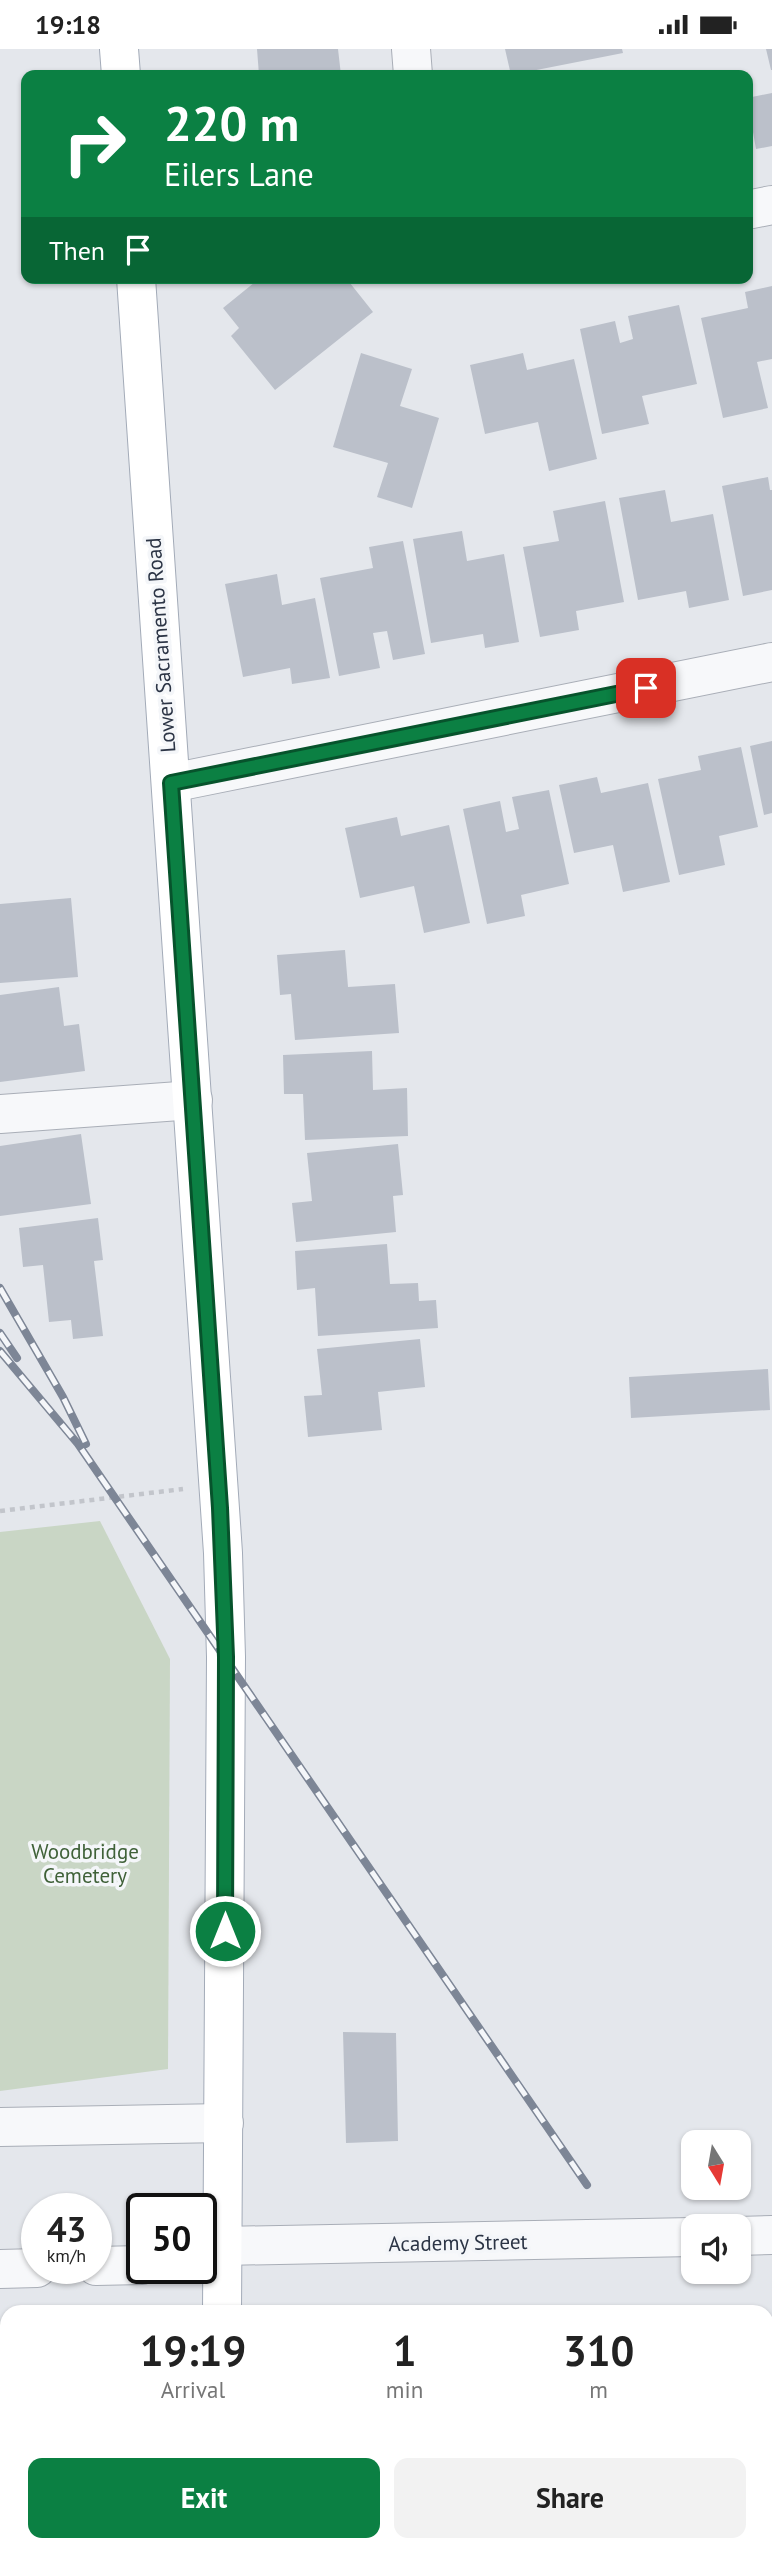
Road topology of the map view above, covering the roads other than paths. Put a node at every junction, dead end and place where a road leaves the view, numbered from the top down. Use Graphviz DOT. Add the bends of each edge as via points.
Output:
graph roads {
  1 [pos="119,49"];
  2 [pos="411,49"];
  3 [pos="121,70"];
  4 [pos="413,70"];
  5 [pos="772,205"];
  6 [pos="753,209"];
  7 [pos="136,284"];
  8 [pos="772,662"];
  9 [pos="171,783"];
  10 [pos="193,1100"];
  11 [pos="0,1114"];
  12 [pos="224,2123"];
  13 [pos="0,2127"];
  14 [pos="772,2235"];
  15 [pos="751,2236"];
  16 [pos="681,2238"];
  17 [pos="217,2241"];
  18 [pos="217,2258"];
  19 [pos="217,2267"];
  20 [pos="21,2268"];
  21 [pos="0,2269"];
  22 [pos="221,2305"];
  1 -- 3 [label="main road"];
  2 -- 4 [label="street"];
  5 -- 6 [label="street"];
  7 -- 9 [label="main road, Lower Sacramento Road"];
  8 -- 9 [label="street"];
  9 -- 10 [label="main road, Lower Sacramento Road"];
  10 -- 11 [label="street"];
  10 -- 12 [label="main road, Lower Sacramento Road" via="226,1657"];
  12 -- 13 [label="street"];
  12 -- 17 [label="main road, Lower Sacramento Road"];
  14 -- 15 [label="street"];
  16 -- 18 [label="street, Academy Street"];
  19 -- 22 [label="main road, Lower Sacramento Road"];
  20 -- 21 [label="street"];
}
